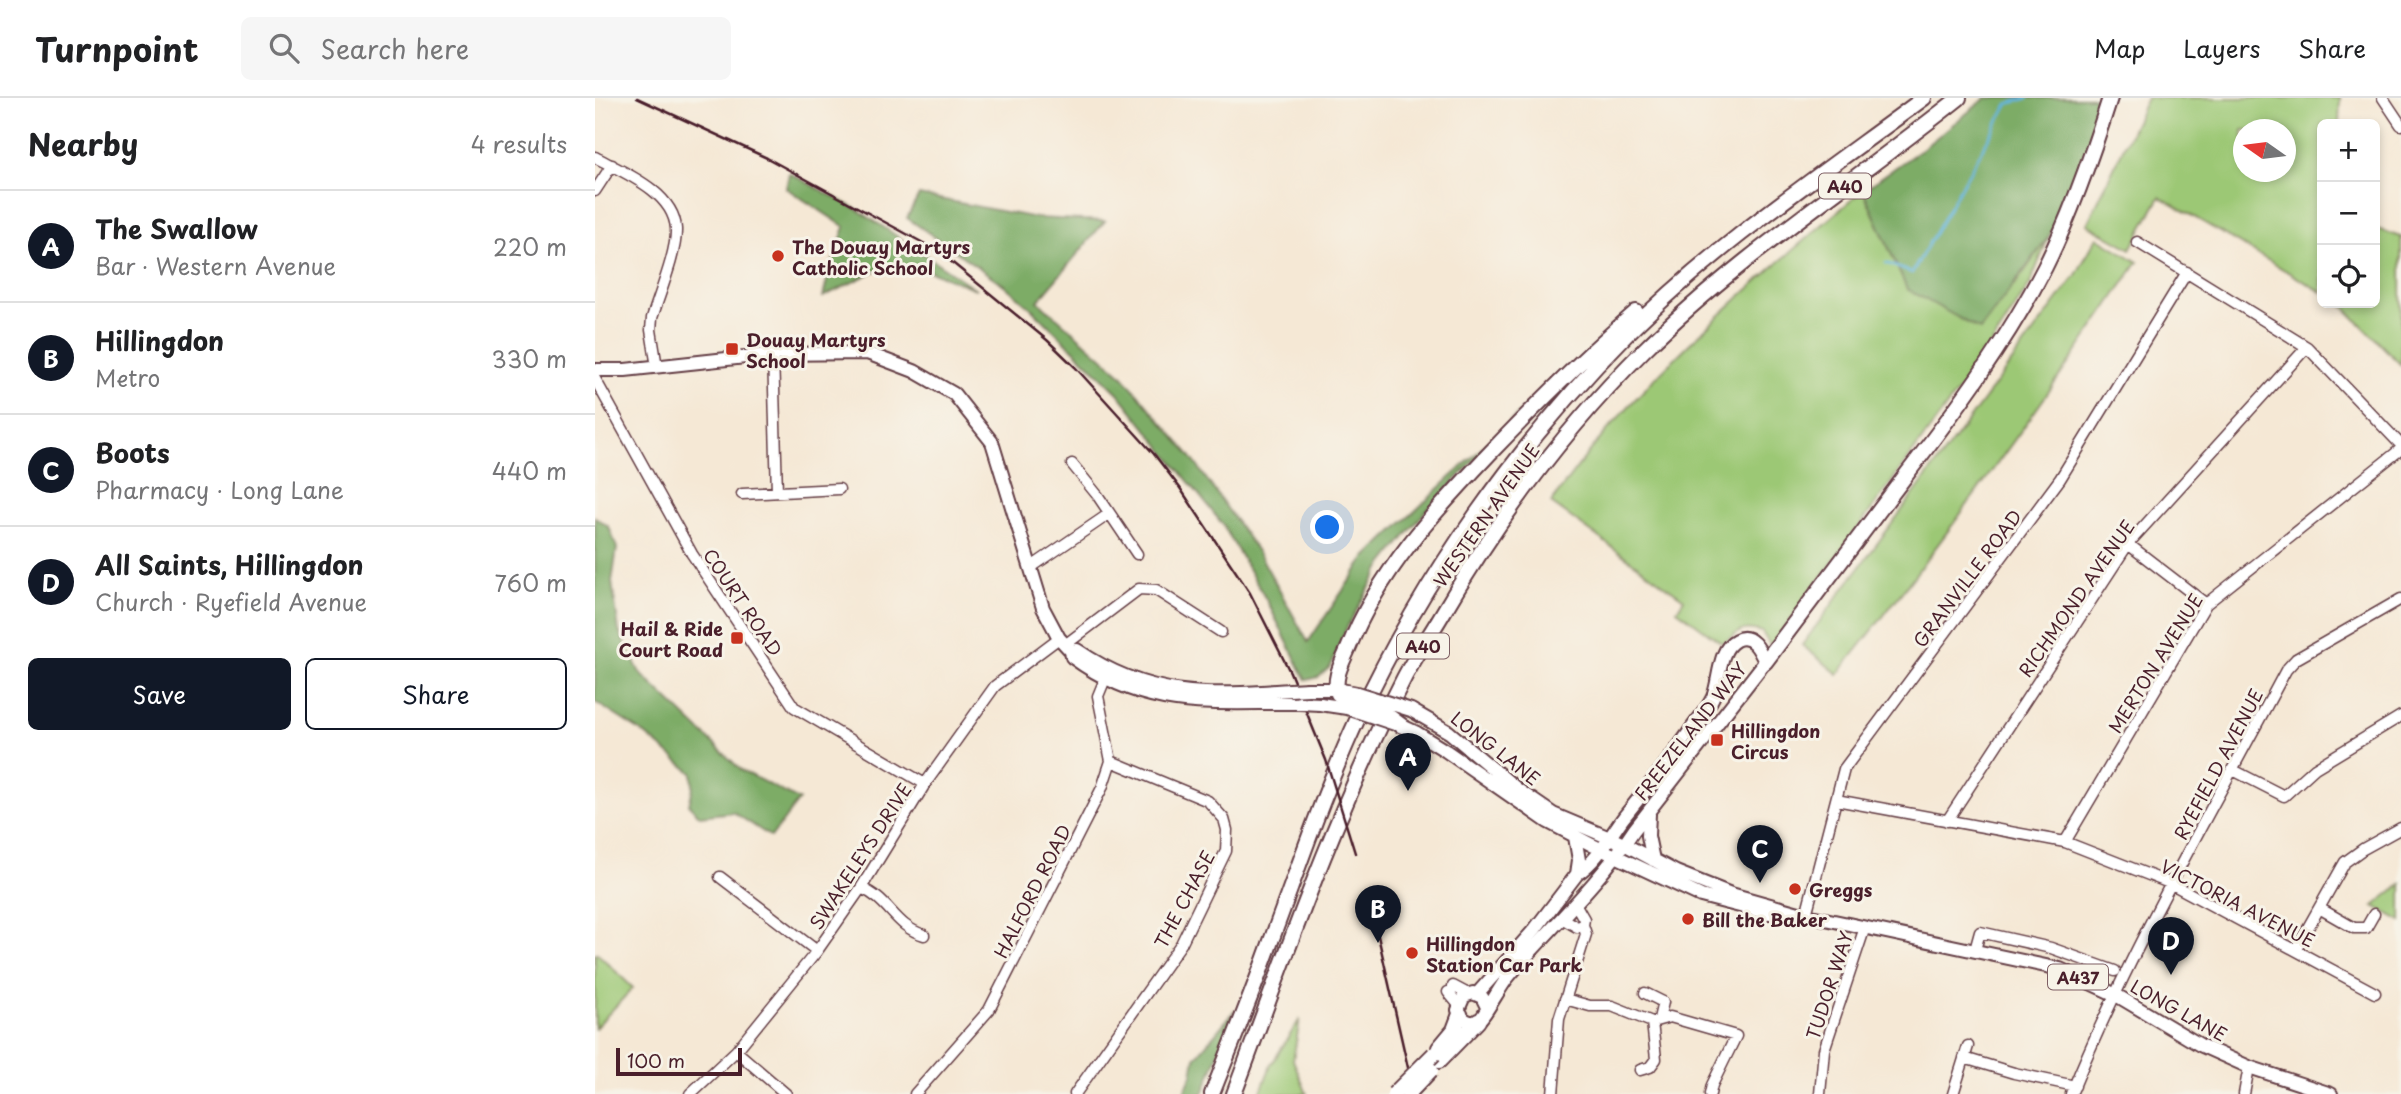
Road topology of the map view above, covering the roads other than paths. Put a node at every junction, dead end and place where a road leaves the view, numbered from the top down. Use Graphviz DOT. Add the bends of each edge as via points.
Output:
graph roads {
  1 [pos="1924,98"];
  2 [pos="1959,98"];
  3 [pos="2111,98"];
  4 [pos="2383,98"];
  5 [pos="2401,125"];
  6 [pos="595,157"];
  7 [pos="612,165"];
  8 [pos="595,191"];
  9 [pos="2137,242"];
  10 [pos="1714,256"];
  11 [pos="2187,272"];
  12 [pos="2307,347"];
  13 [pos="773,354"];
  14 [pos="657,367"];
  15 [pos="595,370"];
  16 [pos="595,379"];
  17 [pos="2401,447"];
  18 [pos="1072,464"];
  19 [pos="839,489"];
  20 [pos="777,492"];
  21 [pos="742,494"];
  22 [pos="1109,514"];
  23 [pos="2127,544"];
  24 [pos="1137,554"];
  25 [pos="1030,568"];
  26 [pos="2401,598"];
  27 [pos="2206,604"];
  28 [pos="1221,632"];
  29 [pos="1065,645"];
  30 [pos="1765,662"];
  31 [pos="1105,679"];
  32 [pos="1336,690"];
  33 [pos="1293,697"];
  34 [pos="1352,701"];
  35 [pos="2401,716"];
  36 [pos="1402,726"];
  37 [pos="1111,761"];
  38 [pos="2233,770"];
  39 [pos="925,783"];
  40 [pos="1836,800"];
  41 [pos="1649,814"];
  42 [pos="1947,821"];
  43 [pos="2401,828"];
  44 [pos="1575,837"];
  45 [pos="2065,842"];
  46 [pos="1624,844"];
  47 [pos="1606,845"];
  48 [pos="1616,857"];
  49 [pos="1653,860"];
  50 [pos="1577,874"];
  51 [pos="719,877"];
  52 [pos="2172,884"];
  53 [pos="861,888"];
  54 [pos="1576,905"];
  55 [pos="2319,908"];
  56 [pos="2374,914"];
  57 [pos="1806,915"];
  58 [pos="1563,919"];
  59 [pos="1583,925"];
  60 [pos="1865,927"];
  61 [pos="924,935"];
  62 [pos="2296,949"];
  63 [pos="1975,950"];
  64 [pos="817,951"];
  65 [pos="2115,971"];
  66 [pos="1645,993"];
  67 [pos="2375,993"];
  68 [pos="1473,994"];
  69 [pos="2116,995"];
  70 [pos="1565,999"];
  71 [pos="1487,1007"];
  72 [pos="1459,1009"];
  73 [pos="1478,1021"];
  74 [pos="1655,1021"];
  75 [pos="1968,1045"];
  76 [pos="736,1051"];
  77 [pos="1436,1057"];
  78 [pos="1964,1058"];
  79 [pos="2249,1067"];
  80 [pos="1640,1070"];
  81 [pos="2073,1090"];
  82 [pos="690,1094"];
  83 [pos="786,1094"];
  84 [pos="915,1094"];
  85 [pos="1075,1094"];
  86 [pos="1212,1094"];
  87 [pos="1234,1094"];
  88 [pos="1394,1094"];
  89 [pos="1408,1094"];
  90 [pos="1553,1094"];
  91 [pos="1710,1094"];
  92 [pos="1820,1094"];
  93 [pos="1953,1094"];
  94 [pos="2244,1094"];
  95 [pos="2331,1094"];
  1 -- 10 [label="highway, WESTERN AVENUE / A40"];
  2 -- 87 [label="highway, WESTERN AVENUE / A40" via="1730,273 1644,350 1581,417 1518,498 1464,576 1384,720 1302,914"];
  3 -- 30 [label="highway" via="2068,217 2022,309 1944,425"];
  4 -- 5 [label="street"];
  6 -- 7 [label="street"];
  7 -- 8 [label="street"];
  7 -- 14 [label="street" via="666,203 676,228 650,330"];
  9 -- 11 [label="street"];
  10 -- 32 [label="highway" via="1670,284 1583,359 1431,516 1361,617 1337,675"];
  10 -- 86 [label="highway, WESTERN AVENUE / A40" via="1628,332 1561,406 1484,504 1430,585 1358,718"];
  11 -- 12 [label="street"];
  11 -- 40 [label="street, GRANVILLE ROAD" via="2060,479 1844,769"];
  12 -- 17 [label="street"];
  12 -- 23 [label="street, RICHMOND AVENUE"];
  13 -- 14 [label="main road, LONG LANE"];
  13 -- 20 [label="street"];
  13 -- 25 [label="main road, LONG LANE" via="867,353 914,371 954,394 992,442"];
  14 -- 15 [label="main road, LONG LANE"];
  16 -- 39 [label="street, COURT ROAD" via="692,554 794,708"];
  17 -- 27 [label="street, MERTON AVENUE"];
  18 -- 22 [label="street"];
  19 -- 20 [label="street"];
  20 -- 21 [label="street"];
  22 -- 24 [label="street"];
  22 -- 25 [label="street"];
  23 -- 27 [label="street"];
  23 -- 42 [label="street, RICHMOND AVENUE"];
  25 -- 29 [label="main road, LONG LANE" via="1043,608"];
  26 -- 38 [label="street, RYEFIELD AVENUE" via="2296,659"];
  27 -- 45 [label="street, MERTON AVENUE"];
  28 -- 29 [label="street, SWAKELEYS DRIVE" via="1156,590 1139,589"];
  29 -- 31 [label="main road, LONG LANE" via="1072,657"];
  29 -- 33 [label="main road, LONG LANE" via="1121,676 1163,688"];
  29 -- 39 [label="street, SWAKELEYS DRIVE" via="995,686"];
  30 -- 41 [label="main road, FREEZELAND WAY"];
  30 -- 47 [label="main road, FREEZELAND WAY" via="1749,639 1742,637 1728,645 1711,701"];
  31 -- 33 [label="main road, LONG LANE" via="1186,703 1229,705"];
  31 -- 37 [label="street" via="1098,696"];
  32 -- 33 [label="main road, LONG LANE, bridge" via="1313,689"];
  32 -- 34 [label="highway"];
  33 -- 34 [label="main road, LONG LANE, bridge" via="1319,704"];
  34 -- 36 [label="highway, bridge" via="1382,711"];
  34 -- 47 [label="main road, LONG LANE, bridge" via="1411,710 1449,732 1518,790"];
  35 -- 38 [label="street" via="2315,768 2284,796"];
  36 -- 44 [label="main road, LONG LANE"];
  37 -- 84 [label="street, HALFORD ROAD" via="1102,788 989,1010"];
  37 -- 85 [label="street, THE CHASE" via="1208,801 1224,819 1226,851 1181,944"];
  38 -- 52 [label="street, RYEFIELD AVENUE"];
  39 -- 53 [label="street, SWAKELEYS DRIVE"];
  40 -- 42 [label="street, VICTORIA AVENUE"];
  40 -- 57 [label="street, GRANVILLE ROAD"];
  41 -- 46 [label="main road, FREEZELAND WAY"];
  41 -- 49 [label="main road"];
  42 -- 45 [label="street, VICTORIA AVENUE"];
  43 -- 55 [label="street" via="2353,855"];
  44 -- 47 [label="main road, LONG LANE"];
  44 -- 50 [label="main road"];
  45 -- 52 [label="street, VICTORIA AVENUE"];
  46 -- 47 [label="main road, LONG LANE"];
  46 -- 48 [label="main road, FREEZELAND WAY"];
  46 -- 49 [label="main road, LONG LANE"];
  47 -- 48 [label="main road, LONG LANE"];
  47 -- 50 [label="main road"];
  48 -- 54 [label="main road, FREEZELAND WAY"];
  48 -- 57 [label="main road, LONG LANE" via="1701,896 1763,912"];
  49 -- 57 [label="main road, LONG LANE" via="1731,894"];
  50 -- 68 [label="main road" via="1535,929"];
  51 -- 64 [label="street"];
  52 -- 62 [label="street, VICTORIA AVENUE"];
  52 -- 69 [label="street, RYEFIELD AVENUE"];
  53 -- 61 [label="street" via="876,894 912,931"];
  53 -- 64 [label="street, SWAKELEYS DRIVE"];
  54 -- 58 [label="main road, FREEZELAND WAY"];
  54 -- 59 [label="street"];
  55 -- 56 [label="street" via="2354,928 2366,928"];
  55 -- 62 [label="street"];
  57 -- 60 [label="main road, LONG LANE / A437"];
  58 -- 59 [label="street" via="1577,927"];
  58 -- 71 [label="main road, FREEZELAND WAY" via="1509,976"];
  59 -- 70 [label="street" via="1585,941"];
  60 -- 63 [label="main road, LONG LANE / A437"];
  60 -- 92 [label="street, TUDOR WAY" via="1824,1050"];
  62 -- 67 [label="street, VICTORIA AVENUE"];
  63 -- 65 [label="street" via="1980,932 2051,948"];
  63 -- 69 [label="main road, LONG LANE / A437" via="2060,969"];
  64 -- 76 [label="street, SWAKELEYS DRIVE"];
  66 -- 74 [label="street" via="1663,1002"];
  68 -- 71 [label="main road" via="1482,997"];
  68 -- 72 [label="main road" via="1464,996"];
  68 -- 72 [label="street" via="1450,989"];
  69 -- 79 [label="main road, LONG LANE / A437" via="2200,1045"];
  69 -- 81 [label="street, RYEFIELD AVENUE"];
  70 -- 74 [label="street" via="1612,1006"];
  70 -- 90 [label="street"];
  71 -- 73 [label="main road"];
  72 -- 73 [label="main road" via="1468,1021"];
  72 -- 77 [label="highway" via="1454,1030"];
  73 -- 77 [label="highway"];
  74 -- 80 [label="street" via="1656,1059"];
  74 -- 91 [label="street" via="1670,1017 1736,1036"];
  75 -- 78 [label="street"];
  76 -- 82 [label="street, SWAKELEYS DRIVE"];
  76 -- 83 [label="street"];
  77 -- 88 [label="highway, bridge"];
  77 -- 89 [label="highway, bridge"];
  78 -- 81 [label="street"];
  78 -- 93 [label="street"];
  79 -- 94 [label="street"];
  79 -- 95 [label="main road, LONG LANE / A437"];
}
